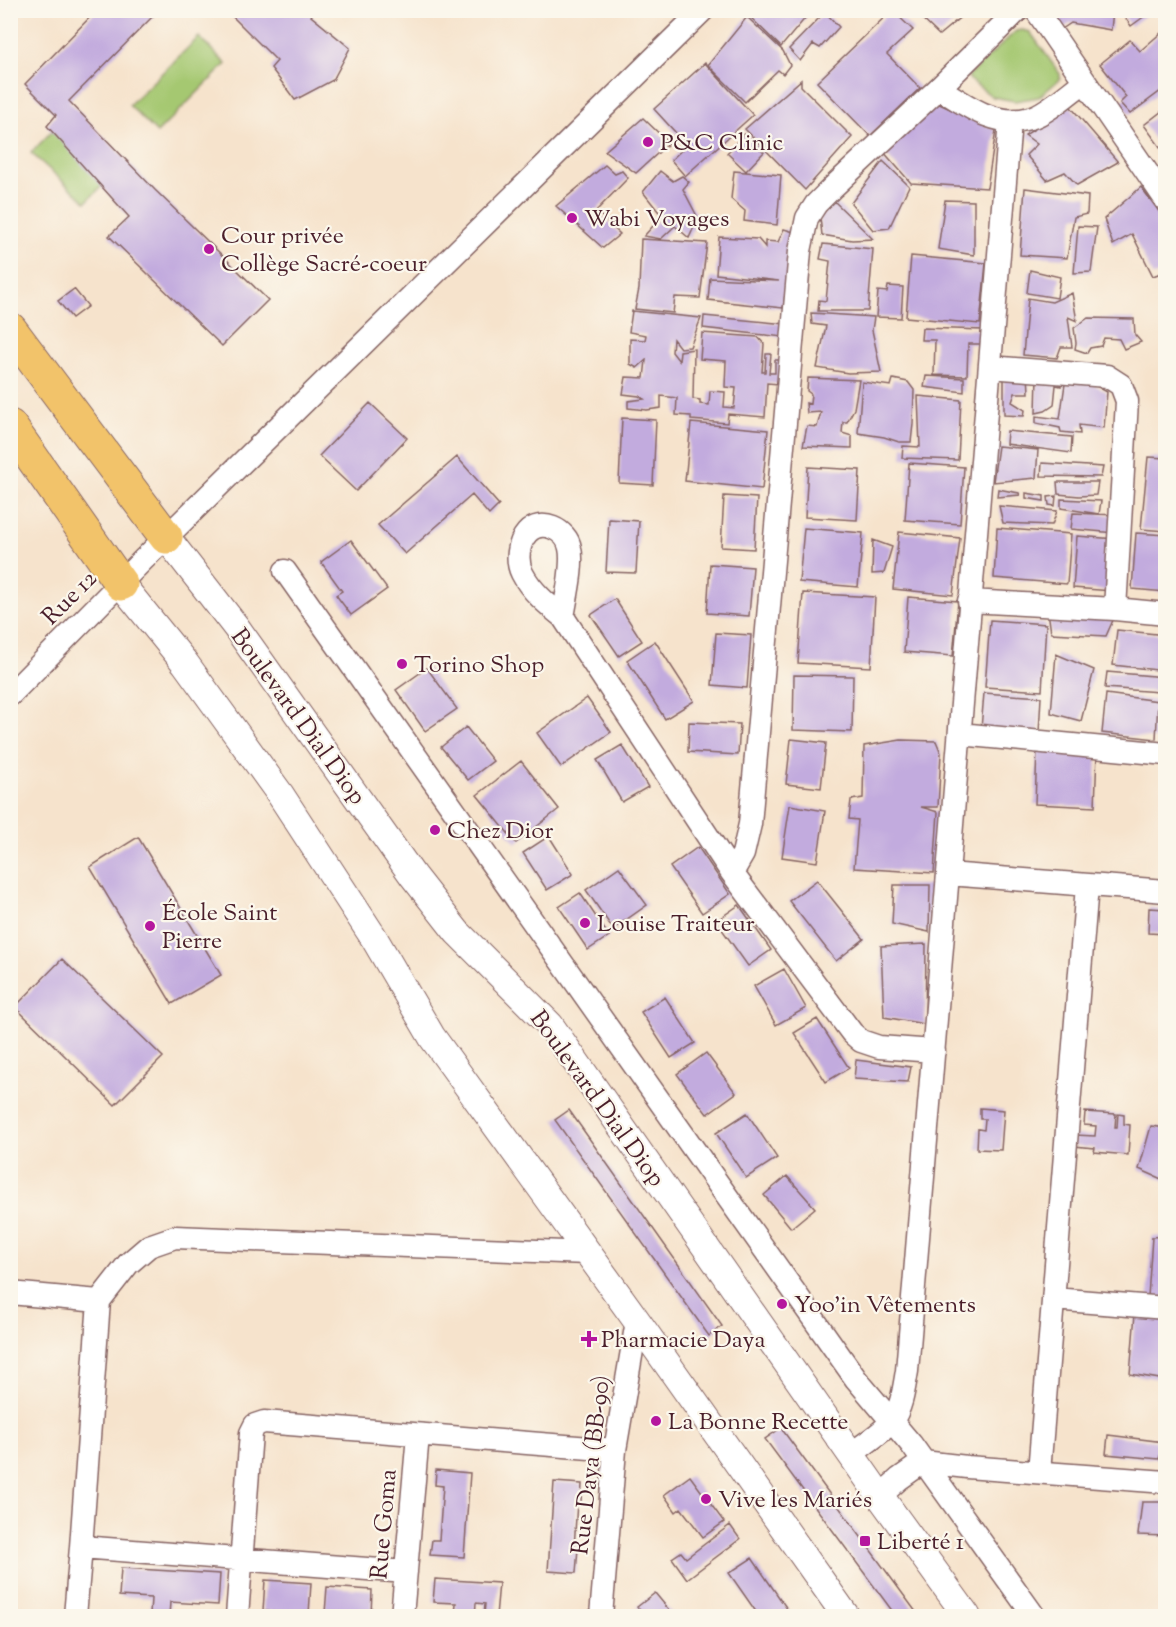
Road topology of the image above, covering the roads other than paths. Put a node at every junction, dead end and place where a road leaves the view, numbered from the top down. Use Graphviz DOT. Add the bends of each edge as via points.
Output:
graph roads {
  1 [pos="703,10"];
  2 [pos="1018,10"];
  3 [pos="1036,10"];
  4 [pos="1084,82"];
  5 [pos="939,87"];
  6 [pos="1010,121"];
  7 [pos="1166,200"];
  8 [pos="10,329"];
  9 [pos="990,367"];
  10 [pos="10,426"];
  11 [pos="166,537"];
  12 [pos="285,571"];
  13 [pos="121,584"];
  14 [pos="969,601"];
  15 [pos="1115,609"];
  16 [pos="1166,614"];
  17 [pos="563,617"];
  18 [pos="10,695"];
  19 [pos="960,734"];
  20 [pos="1166,754"];
  21 [pos="732,873"];
  22 [pos="948,874"];
  23 [pos="1087,886"];
  24 [pos="1166,891"];
  25 [pos="934,1051"];
  26 [pos="588,1253"];
  27 [pos="10,1293"];
  28 [pos="1053,1299"];
  29 [pos="99,1301"];
  30 [pos="1166,1308"];
  31 [pos="637,1320"];
  32 [pos="892,1421"];
  33 [pos="418,1435"];
  34 [pos="615,1450"];
  35 [pos="851,1454"];
  36 [pos="923,1462"];
  37 [pos="1039,1473"];
  38 [pos="1166,1482"];
  39 [pos="880,1496"];
  40 [pos="81,1547"];
  41 [pos="241,1559"];
  42 [pos="406,1572"];
  43 [pos="75,1617"];
  44 [pos="237,1617"];
  45 [pos="402,1617"];
  46 [pos="601,1617"];
  47 [pos="846,1617"];
  48 [pos="967,1617"];
  49 [pos="1034,1617"];
  1 -- 11 [label="street, Rue 12"];
  2 -- 5 [label="street"];
  3 -- 4 [label="street"];
  4 -- 6 [label="street" via="1036,116"];
  4 -- 7 [label="street"];
  5 -- 6 [label="street" via="976,111"];
  5 -- 21 [label="street" via="833,187 807,218 800,251 750,824 743,854"];
  6 -- 9 [label="street"];
  8 -- 11 [label="main road"];
  9 -- 14 [label="street"];
  9 -- 15 [label="street" via="1107,376 1121,385 1127,401"];
  10 -- 13 [label="main road"];
  11 -- 13 [label="street, Rue 12"];
  11 -- 35 [label="street, Boulevard Dial Diop" via="457,932 550,1025"];
  12 -- 32 [label="street" via="856,1379"];
  13 -- 18 [label="street, Rue 12"];
  13 -- 26 [label="street" via="185,663 280,794 374,938 432,1037"];
  14 -- 15 [label="street"];
  14 -- 19 [label="street"];
  15 -- 16 [label="street"];
  17 -- 21 [label="street"];
  19 -- 20 [label="street"];
  19 -- 22 [label="street"];
  21 -- 25 [label="street" via="861,1041 879,1047"];
  22 -- 23 [label="street"];
  22 -- 25 [label="street"];
  23 -- 24 [label="street"];
  23 -- 28 [label="street"];
  25 -- 32 [label="street" via="907,1371"];
  26 -- 29 [label="street" via="175,1236 149,1246 128,1264"];
  26 -- 31 [label="street"];
  27 -- 29 [label="street"];
  28 -- 30 [label="street"];
  28 -- 37 [label="street"];
  29 -- 40 [label="street"];
  31 -- 34 [label="street, Rue Daya (BB-90)"];
  31 -- 47 [label="street"];
  32 -- 35 [label="street"];
  32 -- 36 [label="street"];
  33 -- 34 [label="street"];
  33 -- 41 [label="street" via="264,1422 255,1425 251,1432"];
  33 -- 42 [label="street, Rue Goma"];
  34 -- 46 [label="street, Rue Daya (BB-90)"];
  35 -- 39 [label="street, Boulevard Dial Diop"];
  36 -- 37 [label="street"];
  36 -- 39 [label="street"];
  36 -- 49 [label="street"];
  37 -- 38 [label="street"];
  39 -- 48 [label="street, Boulevard Dial Diop"];
  40 -- 41 [label="street"];
  40 -- 43 [label="street"];
  41 -- 42 [label="street"];
  41 -- 44 [label="street"];
  42 -- 45 [label="street, Rue Goma"];
}
